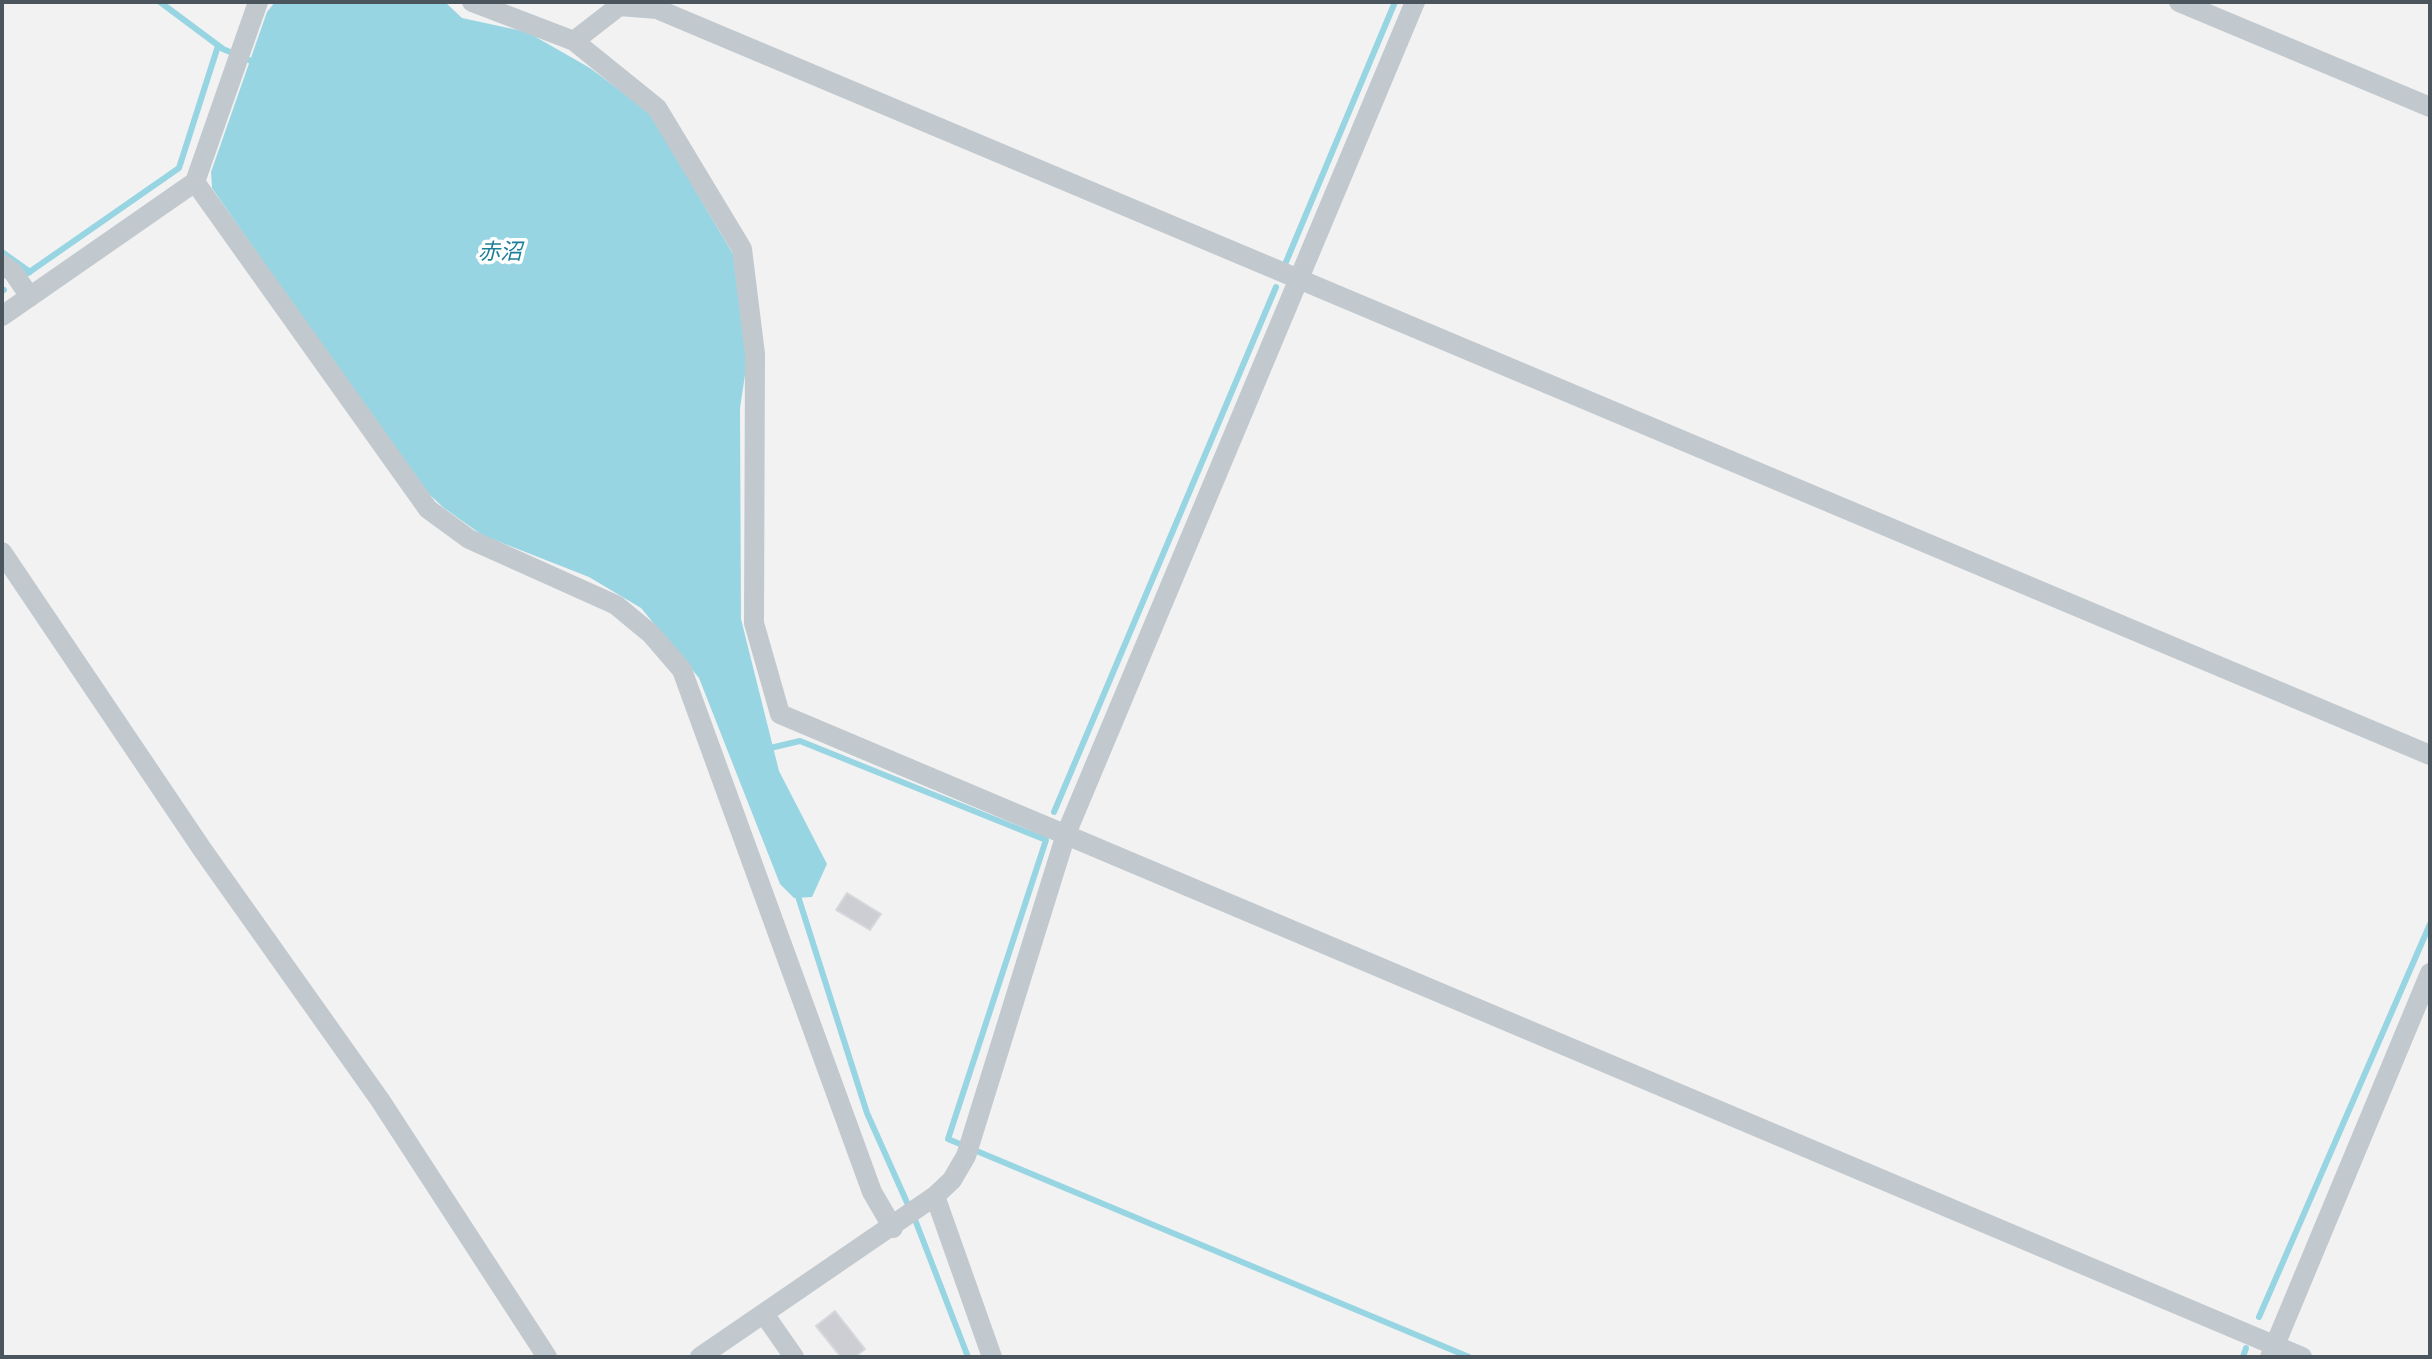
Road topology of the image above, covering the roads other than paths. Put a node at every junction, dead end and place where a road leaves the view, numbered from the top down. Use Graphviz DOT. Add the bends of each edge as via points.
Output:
graph roads {
  1 [pos="258,2"];
  2 [pos="472,2"];
  3 [pos="1415,2"];
  4 [pos="2179,2"];
  5 [pos="574,41"];
  6 [pos="2430,107"];
  7 [pos="195,182"];
  8 [pos="2,264"];
  9 [pos="1298,281"];
  10 [pos="30,297"];
  11 [pos="2,316"];
  12 [pos="2,552"];
  13 [pos="2430,755"];
  14 [pos="1066,834"];
  15 [pos="2430,973"];
  16 [pos="932,1199"];
  17 [pos="899,1223"];
  18 [pos="764,1314"];
  19 [pos="2272,1351"];
  20 [pos="547,1357"];
  21 [pos="700,1357"];
  22 [pos="794,1357"];
  23 [pos="992,1357"];
  24 [pos="2302,1357"];
  1 -- 7 [label="street"];
  2 -- 5 [label="street"];
  3 -- 9 [label="street"];
  4 -- 6 [label="street"];
  5 -- 9 [label="street" via="619,6 657,9"];
  5 -- 14 [label="street" via="657,108 742,249 755,354 754,623 780,714"];
  7 -- 10 [label="street"];
  7 -- 17 [label="street" via="428,509 469,539 616,605 682,670 872,1192"];
  8 -- 10 [label="street"];
  9 -- 13 [label="street"];
  9 -- 14 [label="street"];
  10 -- 11 [label="street"];
  12 -- 20 [label="street" via="202,849 380,1100"];
  14 -- 16 [label="street" via="969,1150 952,1180"];
  14 -- 19 [label="street"];
  15 -- 19 [label="street"];
  16 -- 17 [label="street"];
  16 -- 23 [label="street"];
  17 -- 18 [label="street"];
  18 -- 21 [label="street"];
  18 -- 22 [label="street"];
  19 -- 24 [label="street"];
}
